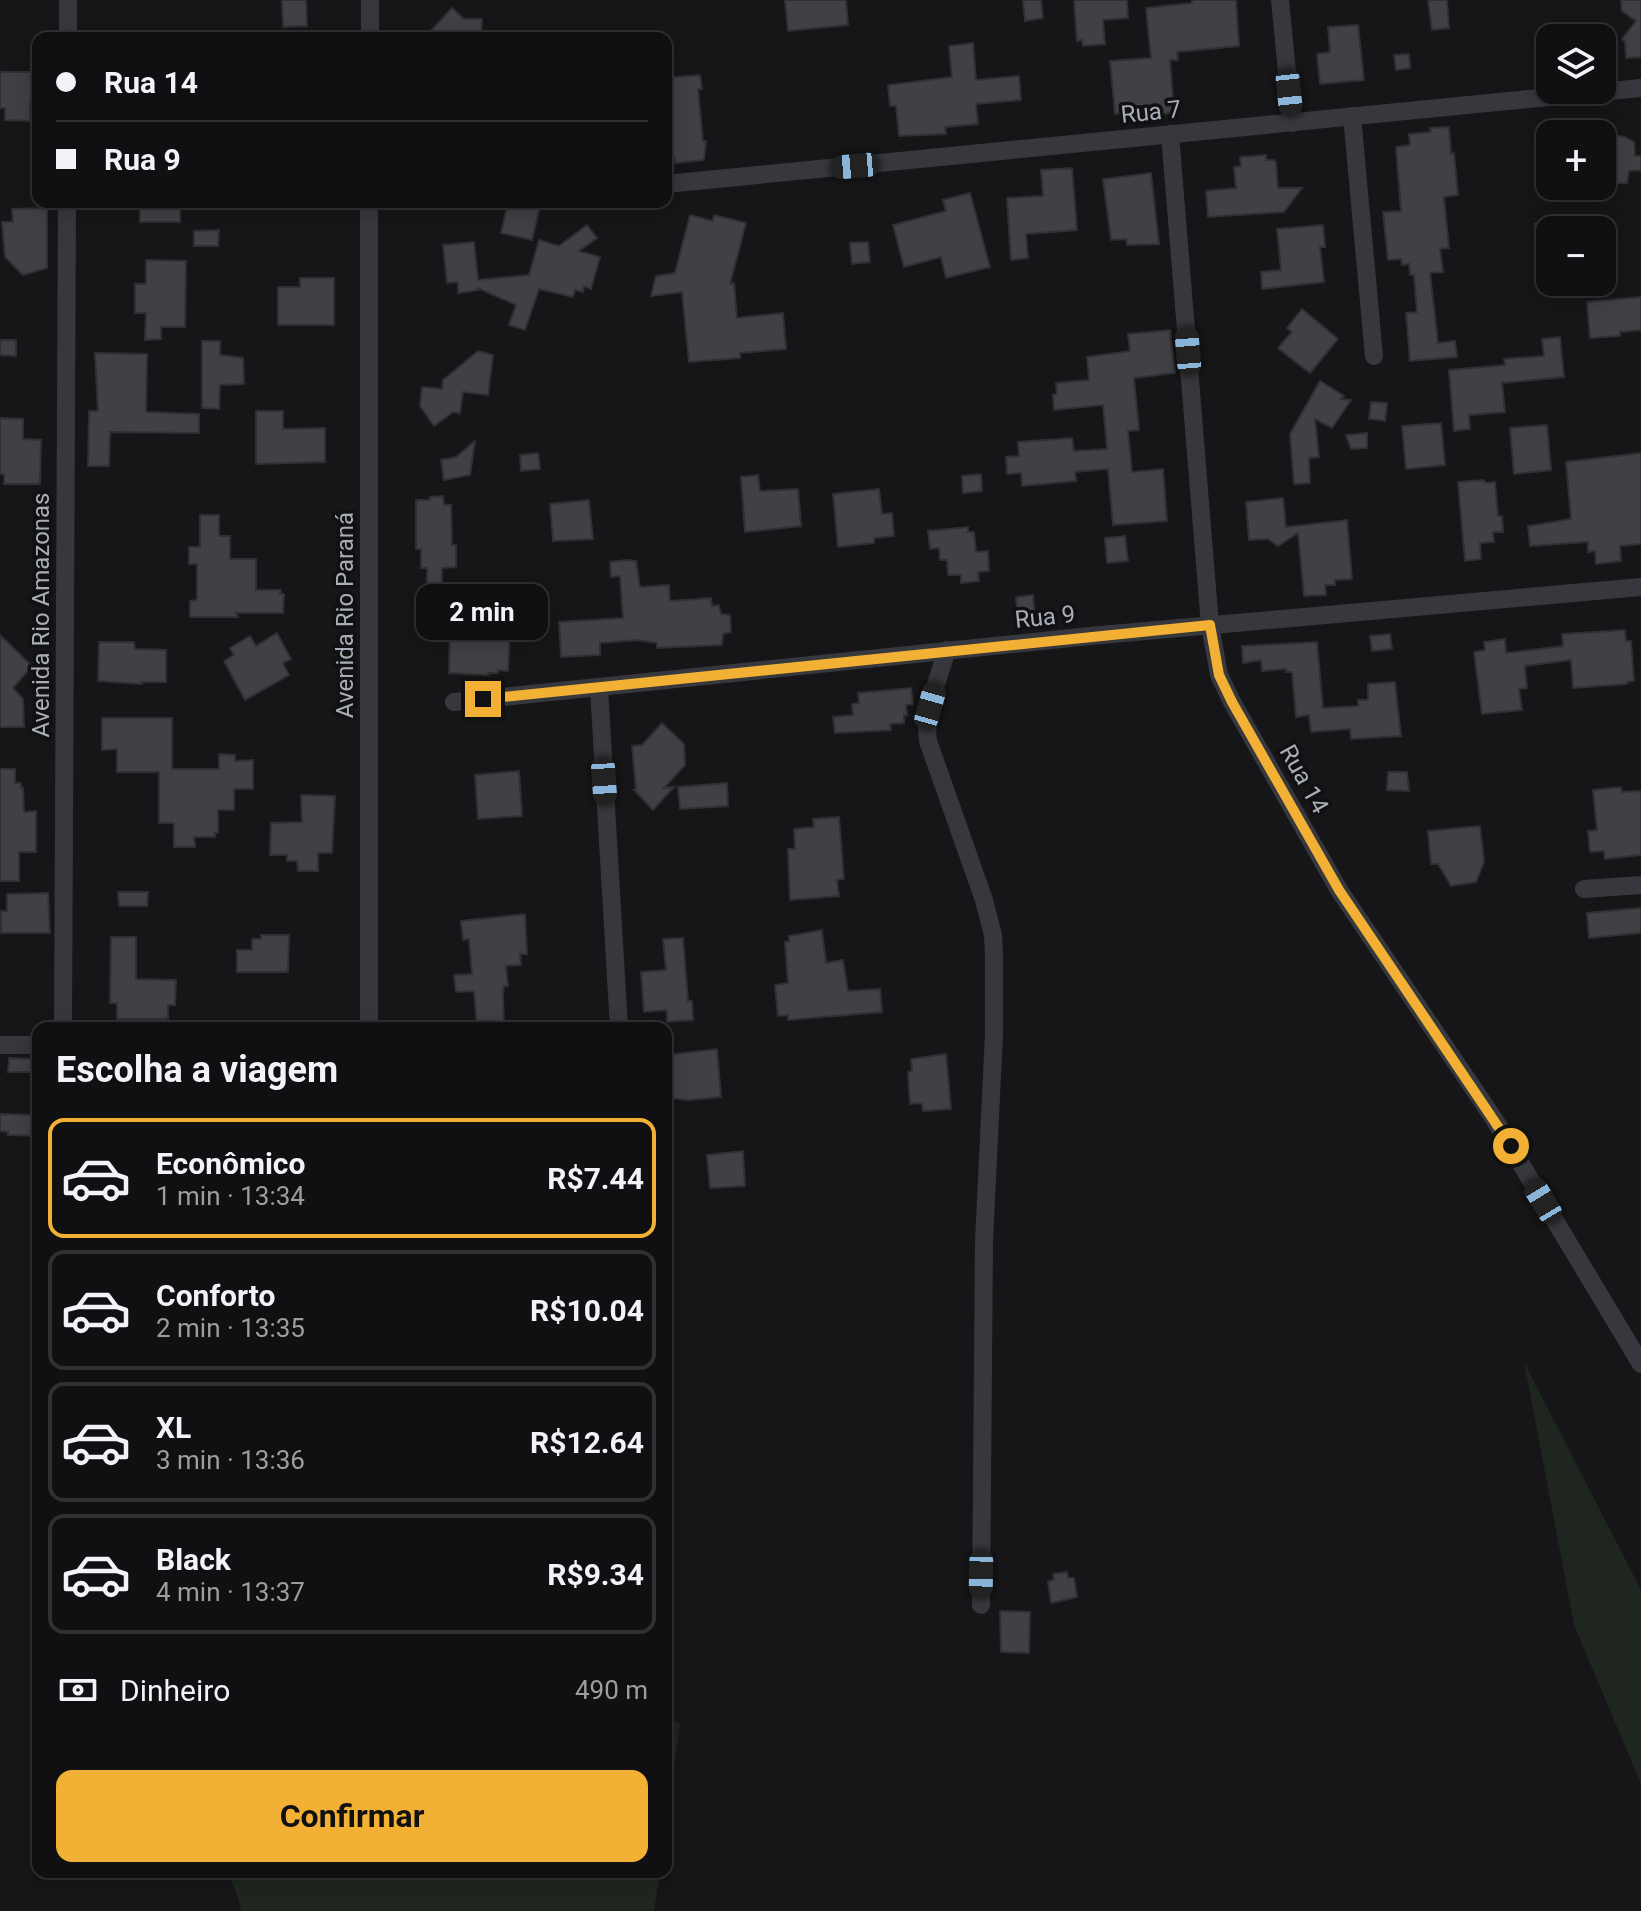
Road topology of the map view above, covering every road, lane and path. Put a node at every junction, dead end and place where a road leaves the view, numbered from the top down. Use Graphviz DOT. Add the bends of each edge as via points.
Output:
graph roads {
  1 [pos="68,0"];
  2 [pos="370,0"];
  3 [pos="1280,0"];
  4 [pos="68,32"];
  5 [pos="370,32"];
  6 [pos="1641,88"];
  7 [pos="1352,116"];
  8 [pos="1292,123"];
  9 [pos="1170,134"];
  10 [pos="672,183"];
  11 [pos="67,208"];
  12 [pos="369,208"];
  13 [pos="1374,356"];
  14 [pos="1641,587"];
  15 [pos="1210,625"];
  16 [pos="947,650"];
  17 [pos="599,688"];
  18 [pos="454,702"];
  19 [pos="1641,885"];
  20 [pos="1584,889"];
  21 [pos="63,1022"];
  22 [pos="369,1022"];
  23 [pos="619,1022"];
  24 [pos="0,1045"];
  25 [pos="32,1045"];
  26 [pos="1641,1364"];
  27 [pos="981,1605"];
  1 -- 4 [label="street"];
  2 -- 5 [label="street"];
  3 -- 8 [label="street"];
  6 -- 7 [label="street, Rua 7"];
  7 -- 8 [label="street, Rua 7"];
  7 -- 13 [label="street"];
  8 -- 9 [label="street, Rua 7"];
  9 -- 10 [label="street, Rua 7"];
  9 -- 15 [label="street, Rua 14"];
  11 -- 21 [label="street, Avenida Rio Amazonas"];
  12 -- 22 [label="street, Avenida Rio Paraná"];
  14 -- 15 [label="street, Rua 9"];
  15 -- 16 [label="street, Rua 9"];
  15 -- 26 [label="street, Rua 14" via="1219,675 1232,702 1339,890 1494,1119"];
  16 -- 17 [label="street, Rua 9"];
  16 -- 27 [label="street" via="927,720 928,741 984,900 994,954 984,1241"];
  17 -- 18 [label="street, Rua 9"];
  17 -- 23 [label="street"];
  19 -- 20 [label="street"];
  24 -- 25 [label="street"];
}
